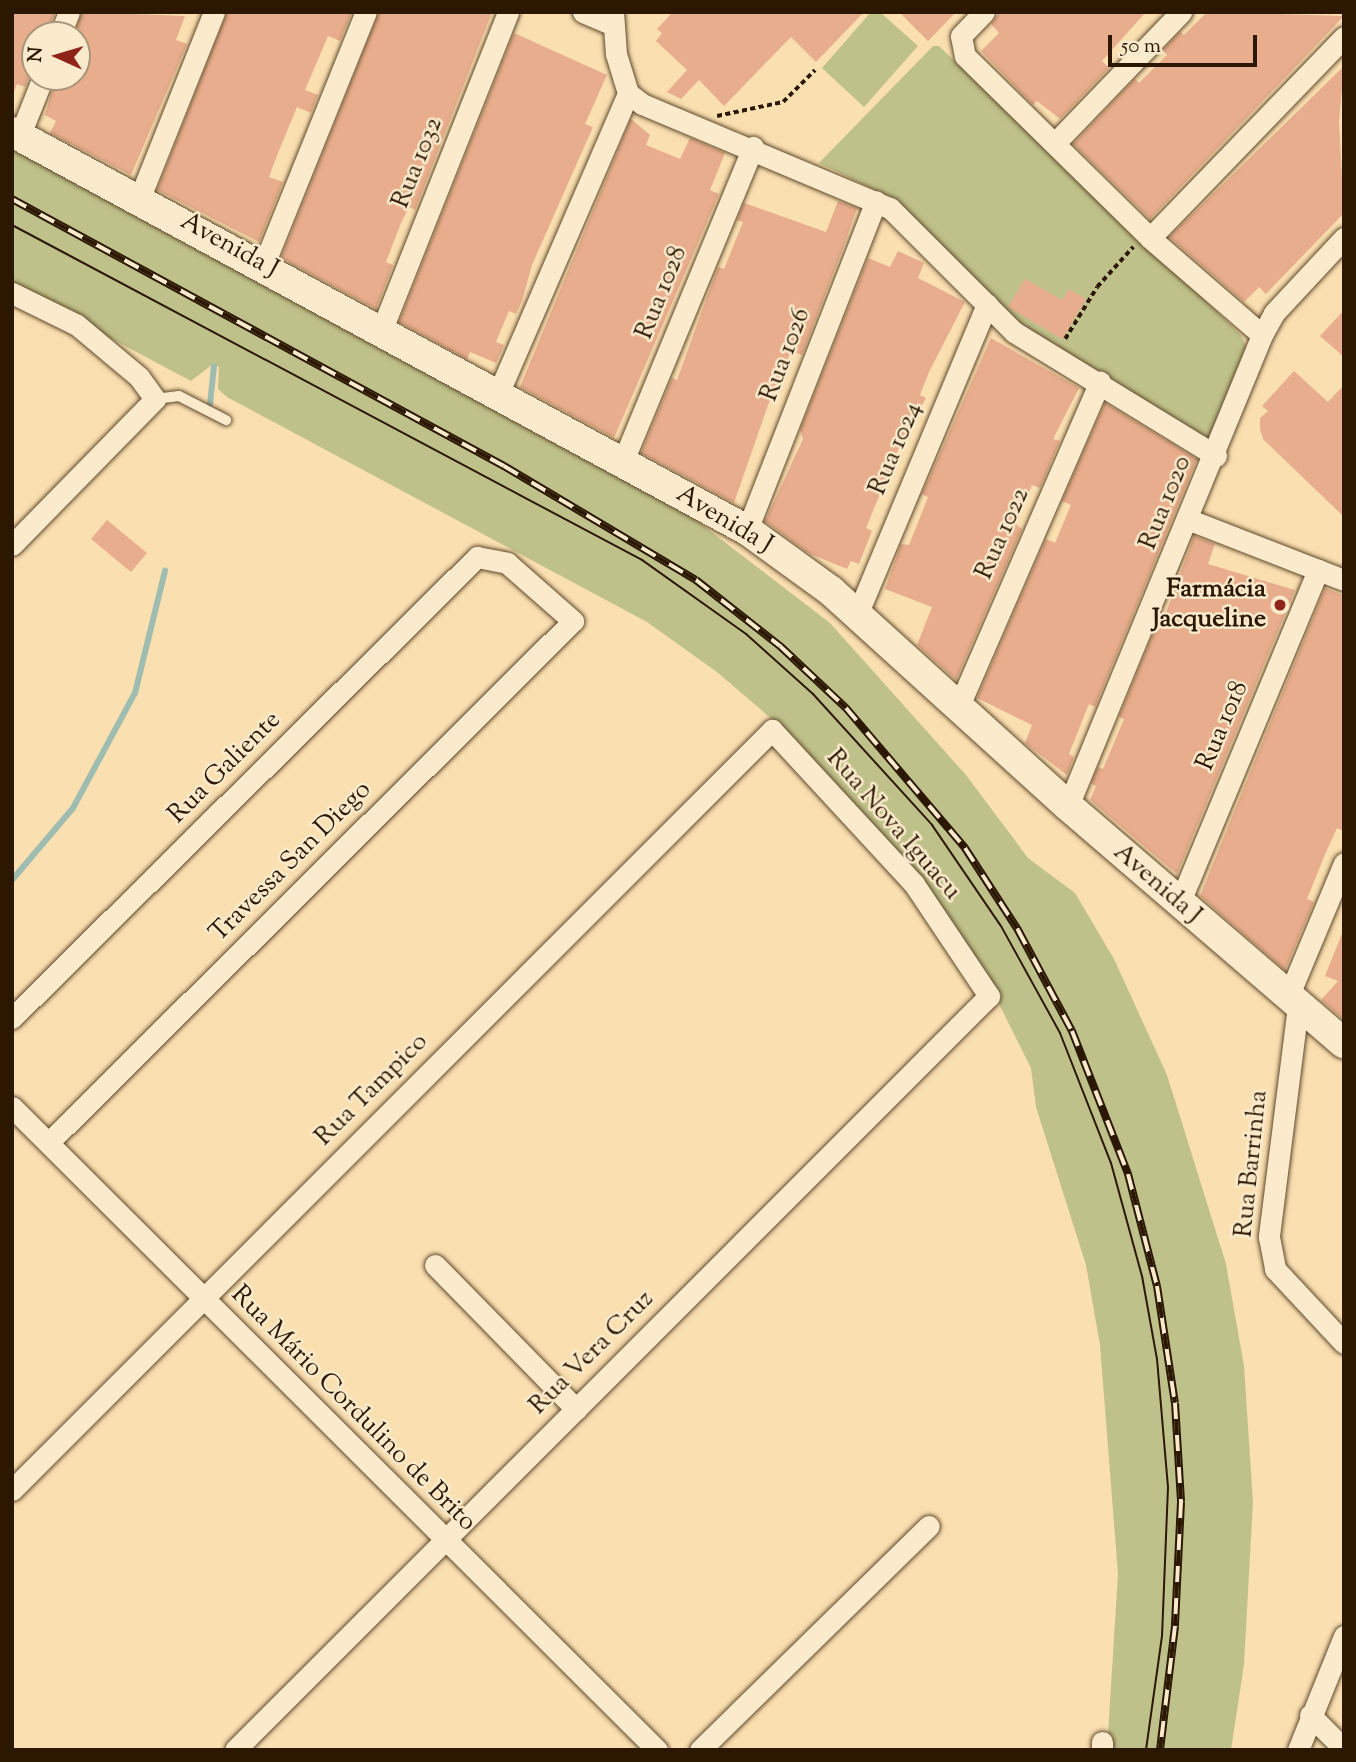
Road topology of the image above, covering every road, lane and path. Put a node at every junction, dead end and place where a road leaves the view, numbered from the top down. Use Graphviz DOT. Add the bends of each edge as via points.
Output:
graph roads {
  1 [pos="214,12"];
  2 [pos="366,12"];
  3 [pos="508,12"];
  4 [pos="583,12"];
  5 [pos="984,12"];
  6 [pos="1181,12"];
  7 [pos="612,18"];
  8 [pos="1344,37"];
  9 [pos="815,69"];
  10 [pos="36,91"];
  11 [pos="628,93"];
  12 [pos="708,130"];
  13 [pos="16,134"];
  14 [pos="1055,143"];
  15 [pos="752,147"];
  16 [pos="140,197"];
  17 [pos="876,201"];
  18 [pos="1145,238"];
  19 [pos="1344,238"];
  20 [pos="264,264"];
  21 [pos="12,293"];
  22 [pos="987,304"];
  23 [pos="380,334"];
  24 [pos="1262,335"];
  25 [pos="1054,355"];
  26 [pos="1100,382"];
  27 [pos="498,394"];
  28 [pos="155,399"];
  29 [pos="226,420"];
  30 [pos="1216,456"];
  31 [pos="623,461"];
  32 [pos="1190,520"];
  33 [pos="747,530"];
  34 [pos="12,545"];
  35 [pos="477,557"];
  36 [pos="1318,570"];
  37 [pos="1344,580"];
  38 [pos="857,615"];
  39 [pos="958,708"];
  40 [pos="772,730"];
  41 [pos="1068,807"];
  42 [pos="1344,863"];
  43 [pos="1179,904"];
  44 [pos="989,996"];
  45 [pos="1293,1002"];
  46 [pos="12,1018"];
  47 [pos="1344,1043"];
  48 [pos="12,1107"];
  49 [pos="48,1143"];
  50 [pos="435,1265"];
  51 [pos="203,1298"];
  52 [pos="1344,1343"];
  53 [pos="576,1409"];
  54 [pos="12,1490"];
  55 [pos="929,1525"];
  56 [pos="445,1540"];
  57 [pos="1344,1636"];
  58 [pos="1310,1715"];
  59 [pos="1344,1749"];
  60 [pos="234,1750"];
  61 [pos="657,1750"];
  62 [pos="700,1750"];
  63 [pos="1298,1750"];
  1 -- 16 [label="street"];
  2 -- 20 [label="street"];
  3 -- 23 [label="street, Rua 1032"];
  4 -- 7 [label="street"];
  5 -- 14 [label="street" via="961,36 965,56"];
  6 -- 14 [label="street"];
  7 -- 11 [label="street"];
  8 -- 18 [label="street"];
  9 -- 12 [label="path" via="783,102 720,111"];
  10 -- 13 [label="street"];
  11 -- 12 [label="street"];
  11 -- 27 [label="street"];
  12 -- 15 [label="street"];
  13 -- 16 [label="street, Avenida J"];
  14 -- 18 [label="street"];
  15 -- 17 [label="street"];
  15 -- 31 [label="street, Rua 1028"];
  16 -- 20 [label="street, Avenida J"];
  17 -- 22 [label="street"];
  17 -- 33 [label="street, Rua 1026"];
  18 -- 24 [label="street"];
  18 -- 25 [label="path" via="1097,287"];
  19 -- 24 [label="street, Rua 1020" via="1274,313"];
  20 -- 23 [label="street, Avenida J"];
  21 -- 28 [label="street" via="77,326 139,377"];
  22 -- 25 [label="street" via="1014,332"];
  22 -- 38 [label="street, Rua 1024"];
  23 -- 27 [label="street, Avenida J"];
  24 -- 30 [label="street, Rua 1020"];
  25 -- 26 [label="street"];
  26 -- 30 [label="street"];
  26 -- 39 [label="street, Rua 1022"];
  27 -- 31 [label="street, Avenida J"];
  28 -- 29 [label="lane" via="179,396"];
  28 -- 34 [label="street"];
  30 -- 32 [label="street, Rua 1020"];
  31 -- 33 [label="street, Avenida J"];
  32 -- 36 [label="street"];
  32 -- 41 [label="street, Rua 1020"];
  33 -- 38 [label="street, Avenida J"];
  35 -- 46 [label="street, Rua Galiente"];
  35 -- 49 [label="street, Travessa San Diego" via="507,563 573,621"];
  36 -- 37 [label="street"];
  36 -- 43 [label="street, Rua 1018"];
  38 -- 39 [label="street, Avenida J"];
  39 -- 41 [label="street, Avenida J"];
  40 -- 44 [label="street, Rua Nova Iguacu" via="914,884"];
  40 -- 51 [label="street, Rua Tampico"];
  41 -- 43 [label="street, Avenida J"];
  42 -- 45 [label="street, Rua Barrinha"];
  43 -- 45 [label="street, Avenida J"];
  44 -- 53 [label="street, Rua Vera Cruz"];
  45 -- 47 [label="street, Avenida J"];
  45 -- 52 [label="street, Rua Barrinha" via="1269,1237 1275,1269"];
  48 -- 49 [label="street, Rua Mário Cordulino de Brito"];
  49 -- 51 [label="street, Rua Mário Cordulino de Brito"];
  50 -- 53 [label="street"];
  51 -- 54 [label="street, Rua Tampico"];
  51 -- 56 [label="street, Rua Mário Cordulino de Brito"];
  53 -- 56 [label="street, Rua Vera Cruz"];
  55 -- 62 [label="street"];
  56 -- 60 [label="street, Rua Vera Cruz"];
  56 -- 61 [label="street, Rua Mário Cordulino de Brito"];
  57 -- 58 [label="street"];
  58 -- 59 [label="street"];
  58 -- 63 [label="street"];
}
